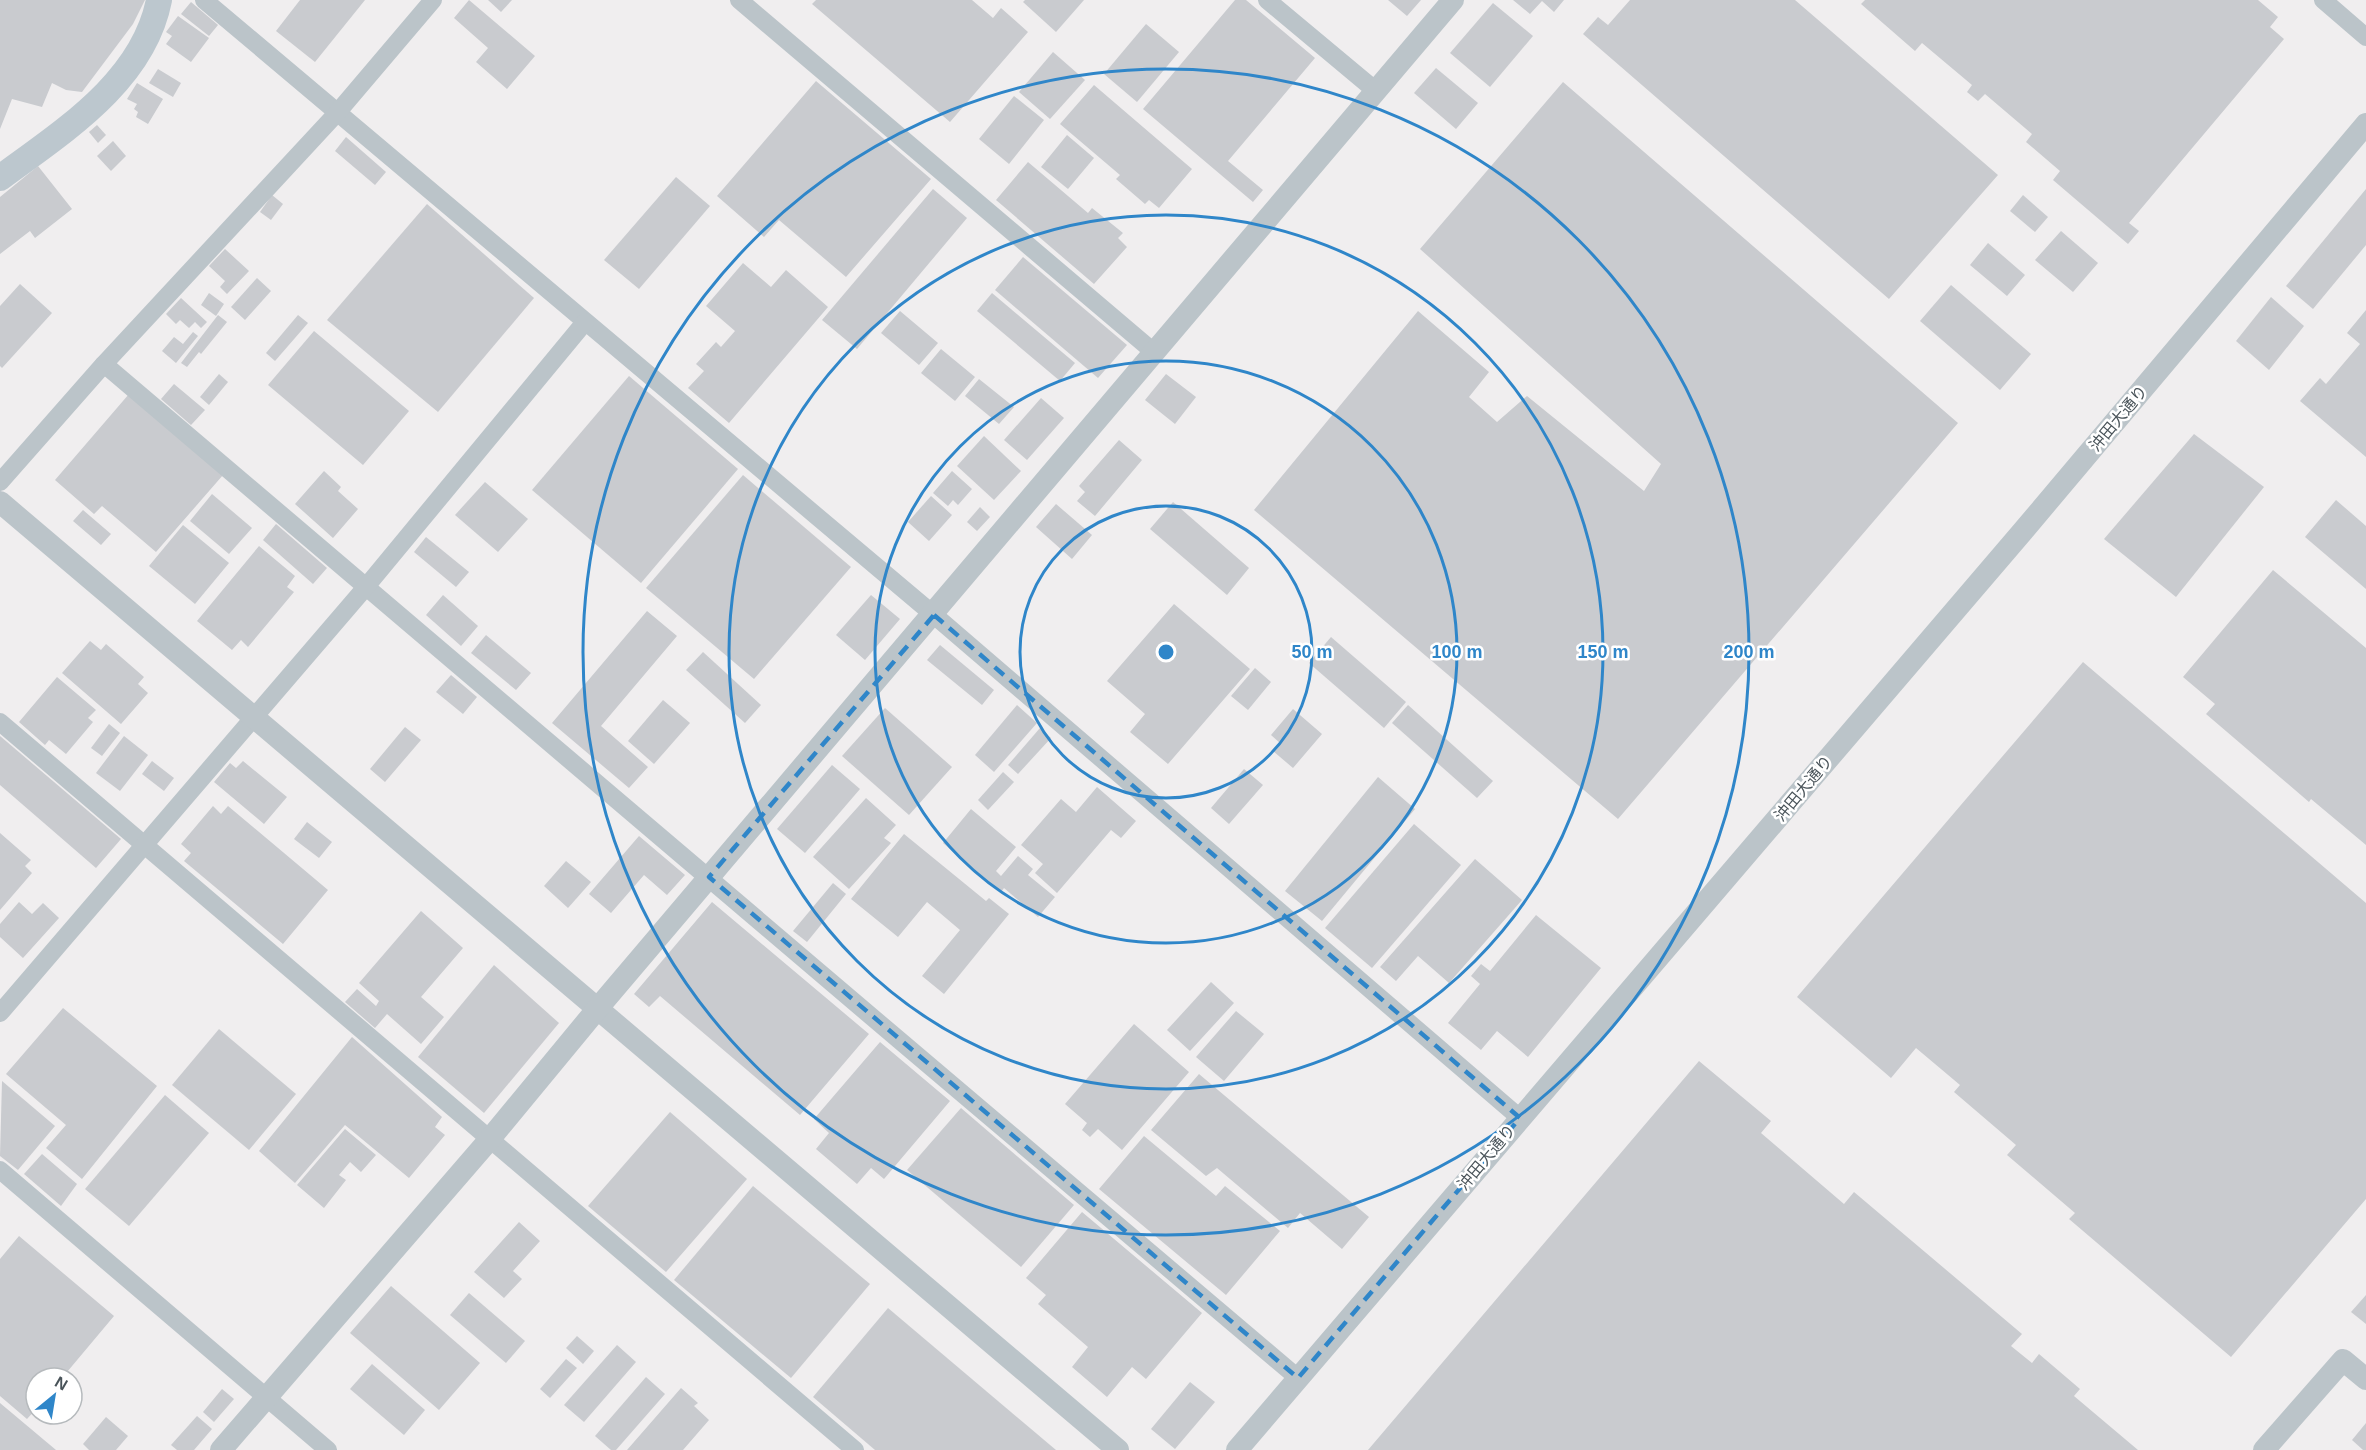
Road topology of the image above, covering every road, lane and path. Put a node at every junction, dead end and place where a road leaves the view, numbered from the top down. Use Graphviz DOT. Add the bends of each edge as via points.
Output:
graph roads {
  1 [pos="159,0"];
  2 [pos="204,0"];
  3 [pos="433,0"];
  4 [pos="739,0"];
  5 [pos="1267,0"];
  6 [pos="1453,0"];
  7 [pos="2323,0"];
  8 [pos="2366,37"];
  9 [pos="1376,91"];
  10 [pos="337,113"];
  11 [pos="2366,124"];
  12 [pos="0,178"];
  13 [pos="585,322"];
  14 [pos="1155,353"];
  15 [pos="104,364"];
  16 [pos="0,482"];
  17 [pos="0,502"];
  18 [pos="365,588"];
  19 [pos="933,615"];
  20 [pos="254,718"];
  21 [pos="0,722"];
  22 [pos="145,845"];
  23 [pos="709,877"];
  24 [pos="598,1008"];
  25 [pos="0,1013"];
  26 [pos="1520,1118"];
  27 [pos="489,1140"];
  28 [pos="0,1170"];
  29 [pos="1298,1378"];
  30 [pos="2366,1379"];
  31 [pos="267,1397"];
  32 [pos="221,1450"];
  33 [pos="328,1450"];
  34 [pos="855,1450"];
  35 [pos="1118,1450"];
  36 [pos="1237,1450"];
  37 [pos="2264,1450"];
  1 -- 12 [label="main road" via="146,35 108,91 68,128"];
  2 -- 10 [label="street"];
  3 -- 10 [label="street"];
  4 -- 14 [label="street"];
  5 -- 9 [label="street"];
  6 -- 9 [label="street"];
  7 -- 8 [label="street"];
  9 -- 14 [label="street"];
  10 -- 13 [label="street"];
  10 -- 15 [label="street"];
  11 -- 26 [label="street, 沖田大通り"];
  13 -- 18 [label="street"];
  13 -- 19 [label="street"];
  14 -- 19 [label="street"];
  15 -- 16 [label="street"];
  15 -- 18 [label="street"];
  17 -- 20 [label="street"];
  18 -- 20 [label="street"];
  18 -- 23 [label="street"];
  19 -- 23 [label="street"];
  19 -- 26 [label="street"];
  20 -- 22 [label="street"];
  20 -- 24 [label="street"];
  21 -- 22 [label="street"];
  22 -- 25 [label="street"];
  22 -- 27 [label="street"];
  23 -- 24 [label="street"];
  23 -- 29 [label="street"];
  24 -- 27 [label="street"];
  24 -- 35 [label="street"];
  26 -- 29 [label="street, 沖田大通り"];
  27 -- 31 [label="street"];
  27 -- 34 [label="street"];
  28 -- 31 [label="street"];
  29 -- 36 [label="street, 沖田大通り"];
  30 -- 37 [label="street" via="2343,1360"];
  31 -- 32 [label="street"];
  31 -- 33 [label="street"];
}
